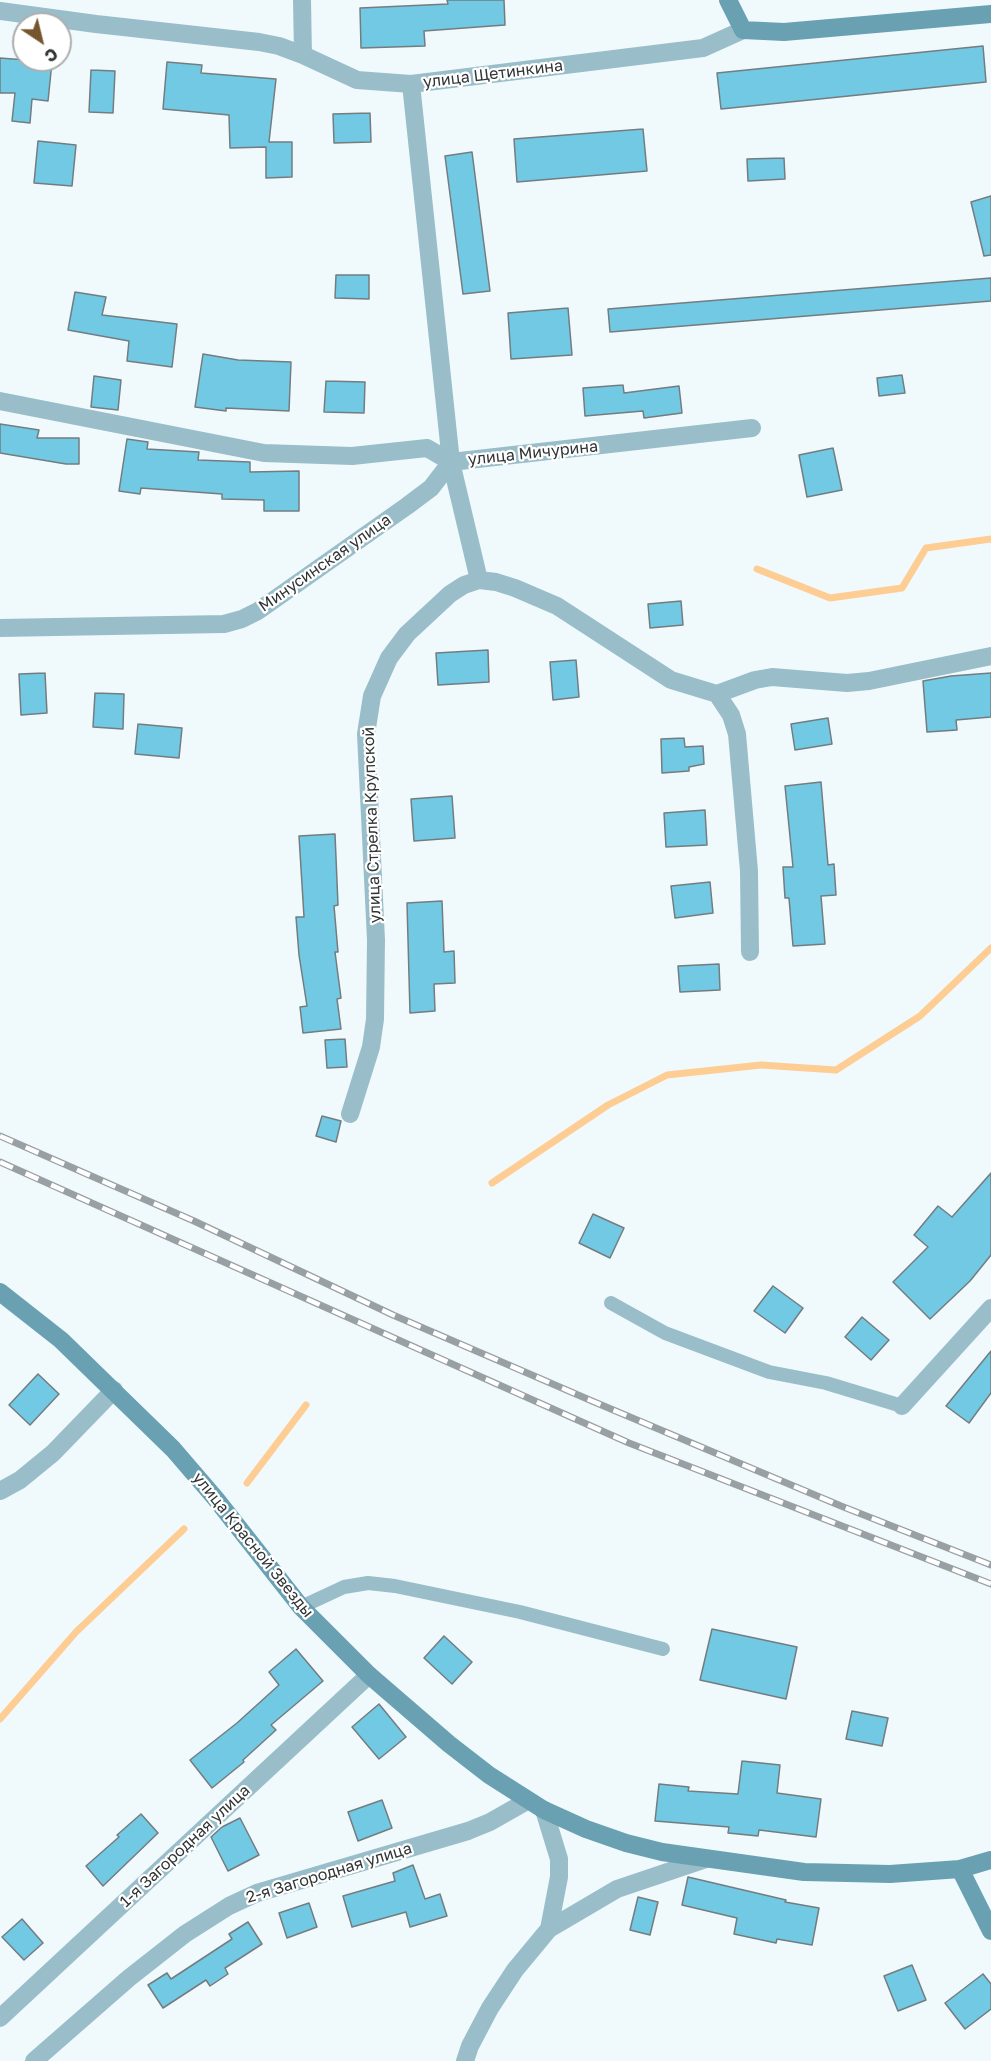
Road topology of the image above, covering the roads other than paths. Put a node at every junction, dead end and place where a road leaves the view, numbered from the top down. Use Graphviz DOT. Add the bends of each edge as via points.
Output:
graph roads {
  1 [pos="302,0"];
  2 [pos="728,0"];
  3 [pos="0,11"];
  4 [pos="991,14"];
  5 [pos="743,30"];
  6 [pos="303,55"];
  7 [pos="411,84"];
  8 [pos="0,400"];
  9 [pos="752,428"];
  10 [pos="451,462"];
  11 [pos="479,580"];
  12 [pos="0,628"];
  13 [pos="991,656"];
  14 [pos="717,694"];
  15 [pos="750,952"];
  16 [pos="350,1114"];
  17 [pos="0,1292"];
  18 [pos="611,1304"];
  19 [pos="991,1308"];
  20 [pos="114,1390"];
  21 [pos="902,1406"];
  22 [pos="0,1491"];
  23 [pos="301,1607"];
  24 [pos="663,1648"];
  25 [pos="369,1675"];
  26 [pos="527,1801"];
  27 [pos="544,1810"];
  28 [pos="706,1859"];
  29 [pos="991,1860"];
  30 [pos="960,1869"];
  31 [pos="549,1929"];
  32 [pos="991,1931"];
  33 [pos="0,2018"];
  34 [pos="34,2061"];
  35 [pos="465,2061"];
  1 -- 6 [label="street"];
  2 -- 5 [label="street"];
  3 -- 6 [label="street, улица Щетинкина" via="259,42"];
  4 -- 5 [label="street, улица Щетинкина" via="784,32"];
  5 -- 7 [label="street, улица Щетинкина" via="703,48"];
  6 -- 7 [label="street, улица Щетинкина" via="357,80"];
  7 -- 10 [label="street"];
  8 -- 10 [label="street, улица Мичурина" via="264,453 352,456 427,448"];
  9 -- 10 [label="street, улица Мичурина"];
  10 -- 11 [label="street"];
  10 -- 12 [label="street, Минусинская улица" via="431,488 242,619 224,624"];
  11 -- 14 [label="street" via="496,582 557,606 671,680"];
  11 -- 16 [label="street, улица Стрелка Крупской" via="450,594 407,634 389,658 372,696 366,734 376,940 375,1019 371,1047"];
  13 -- 14 [label="street" via="869,681 772,677"];
  14 -- 15 [label="street" via="737,734 749,871"];
  17 -- 20 [label="street, улица Красной Звезды" via="61,1340"];
  18 -- 21 [label="lane" via="664,1333 769,1371"];
  19 -- 21 [label="street"];
  20 -- 22 [label="street" via="53,1453"];
  20 -- 23 [label="street, улица Красной Звезды" via="209,1490"];
  23 -- 24 [label="lane" via="344,1587 368,1583 395,1586"];
  23 -- 25 [label="street, улица Красной Звезды"];
  25 -- 26 [label="street, улица Красной Звезды" via="449,1744"];
  25 -- 33 [label="street, 1-я Загородная улица"];
  26 -- 27 [label="street, улица Красной Звезды"];
  26 -- 34 [label="street, 2-я Загородная улица" via="468,1831 257,1893 229,1906 129,1978"];
  27 -- 28 [label="street, улица Красной Звезды" via="626,1843"];
  27 -- 31 [label="street" via="559,1859 560,1876"];
  28 -- 30 [label="street, улица Красной Звезды" via="804,1872 890,1874"];
  28 -- 31 [label="street" via="618,1889"];
  29 -- 30 [label="street, улица Красной Звезды"];
  30 -- 32 [label="street"];
  31 -- 35 [label="street" via="490,2008"];
}
